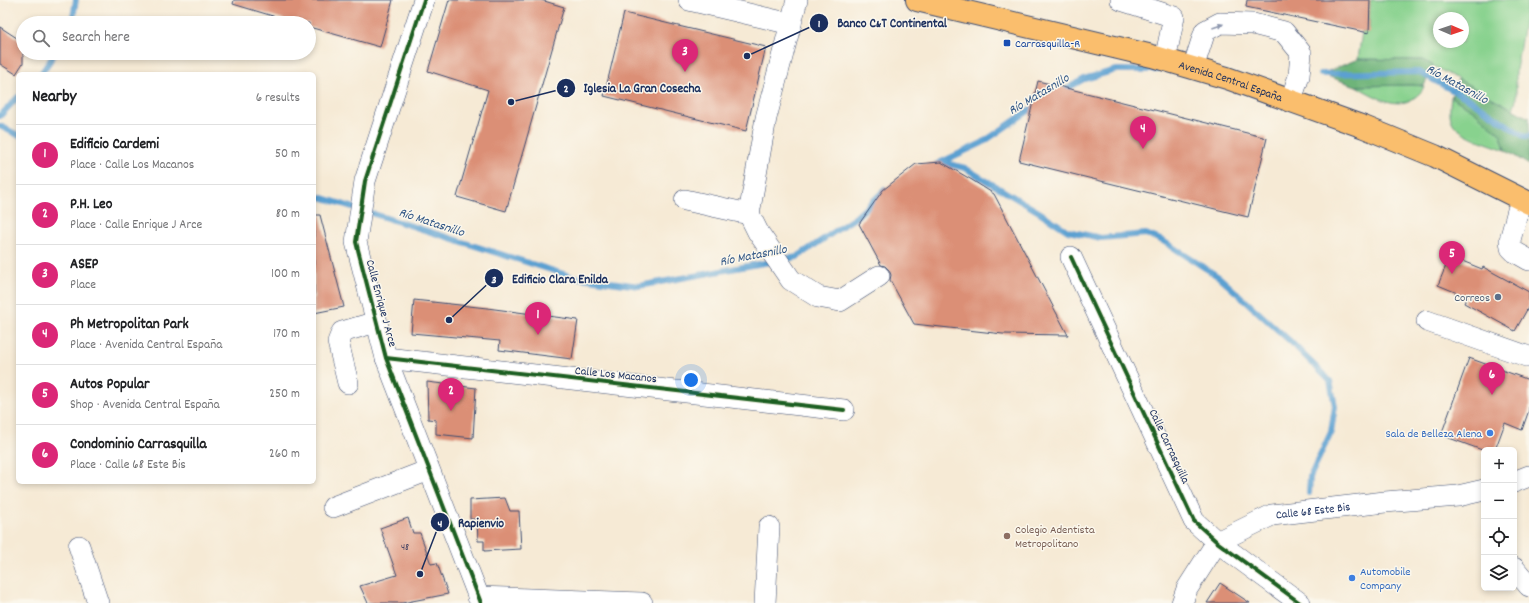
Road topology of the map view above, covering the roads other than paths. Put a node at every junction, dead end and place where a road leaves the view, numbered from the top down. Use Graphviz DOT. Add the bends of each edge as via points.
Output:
graph roads {
  1 [pos="424,0"];
  2 [pos="689,0"];
  3 [pos="797,0"];
  4 [pos="918,0"];
  5 [pos="1121,0"];
  6 [pos="968,6"];
  7 [pos="791,24"];
  8 [pos="1166,60"];
  9 [pos="1193,68"];
  10 [pos="1290,100"];
  11 [pos="685,200"];
  12 [pos="1525,201"];
  13 [pos="749,214"];
  14 [pos="1071,257"];
  15 [pos="1529,260"];
  16 [pos="879,276"];
  17 [pos="1427,321"];
  18 [pos="376,322"];
  19 [pos="1529,357"];
  20 [pos="386,358"];
  21 [pos="348,383"];
  22 [pos="844,410"];
  23 [pos="429,470"];
  24 [pos="1529,476"];
  25 [pos="1517,481"];
  26 [pos="1481,491"];
  27 [pos="334,507"];
  28 [pos="769,527"];
  29 [pos="1217,542"];
  30 [pos="78,546"];
  31 [pos="1517,572"];
  32 [pos="1529,586"];
  33 [pos="480,600"];
  34 [pos="98,603"];
  35 [pos="642,603"];
  36 [pos="765,603"];
  37 [pos="1182,603"];
  38 [pos="1300,603"];
  1 -- 18 [label="street, Calle Enrique J Arce" via="365,181 356,242"];
  2 -- 7 [label="street"];
  3 -- 7 [label="street"];
  4 -- 6 [label="main road, Avenida Central España"];
  5 -- 8 [label="street" via="1174,17"];
  6 -- 8 [label="main road, Avenida Central España"];
  7 -- 13 [label="street" via="766,118"];
  8 -- 9 [label="main road, Avenida Central España"];
  9 -- 10 [label="main road, Avenida Central España"];
  9 -- 10 [label="street, one-way" via="1205,31 1220,23 1253,24 1284,32 1301,53 1298,76"];
  10 -- 12 [label="main road, Avenida Central España" via="1435,156"];
  11 -- 13 [label="street"];
  12 -- 15 [label="street" via="1510,240 1511,248"];
  13 -- 16 [label="street" via="758,232 791,280 818,297 840,301"];
  14 -- 29 [label="street, Calle Carrasquilla" via="1194,521"];
  17 -- 19 [label="street"];
  18 -- 20 [label="street, Calle Enrique J Arce"];
  18 -- 21 [label="street" via="342,332 339,336 338,342"];
  20 -- 22 [label="street, Calle Los Macanos"];
  20 -- 23 [label="street, Calle Enrique J Arce"];
  23 -- 27 [label="street"];
  23 -- 33 [label="street, Calle Enrique J Arce"];
  24 -- 25 [label="street"];
  26 -- 29 [label="street, Calle 68 Este Bis" via="1458,496 1272,515"];
  28 -- 36 [label="street"];
  29 -- 37 [label="street"];
  29 -- 38 [label="street, Calle Carrasquilla"];
  30 -- 34 [label="street"];
  31 -- 32 [label="street"];
  33 -- 35 [label="street"];
}
